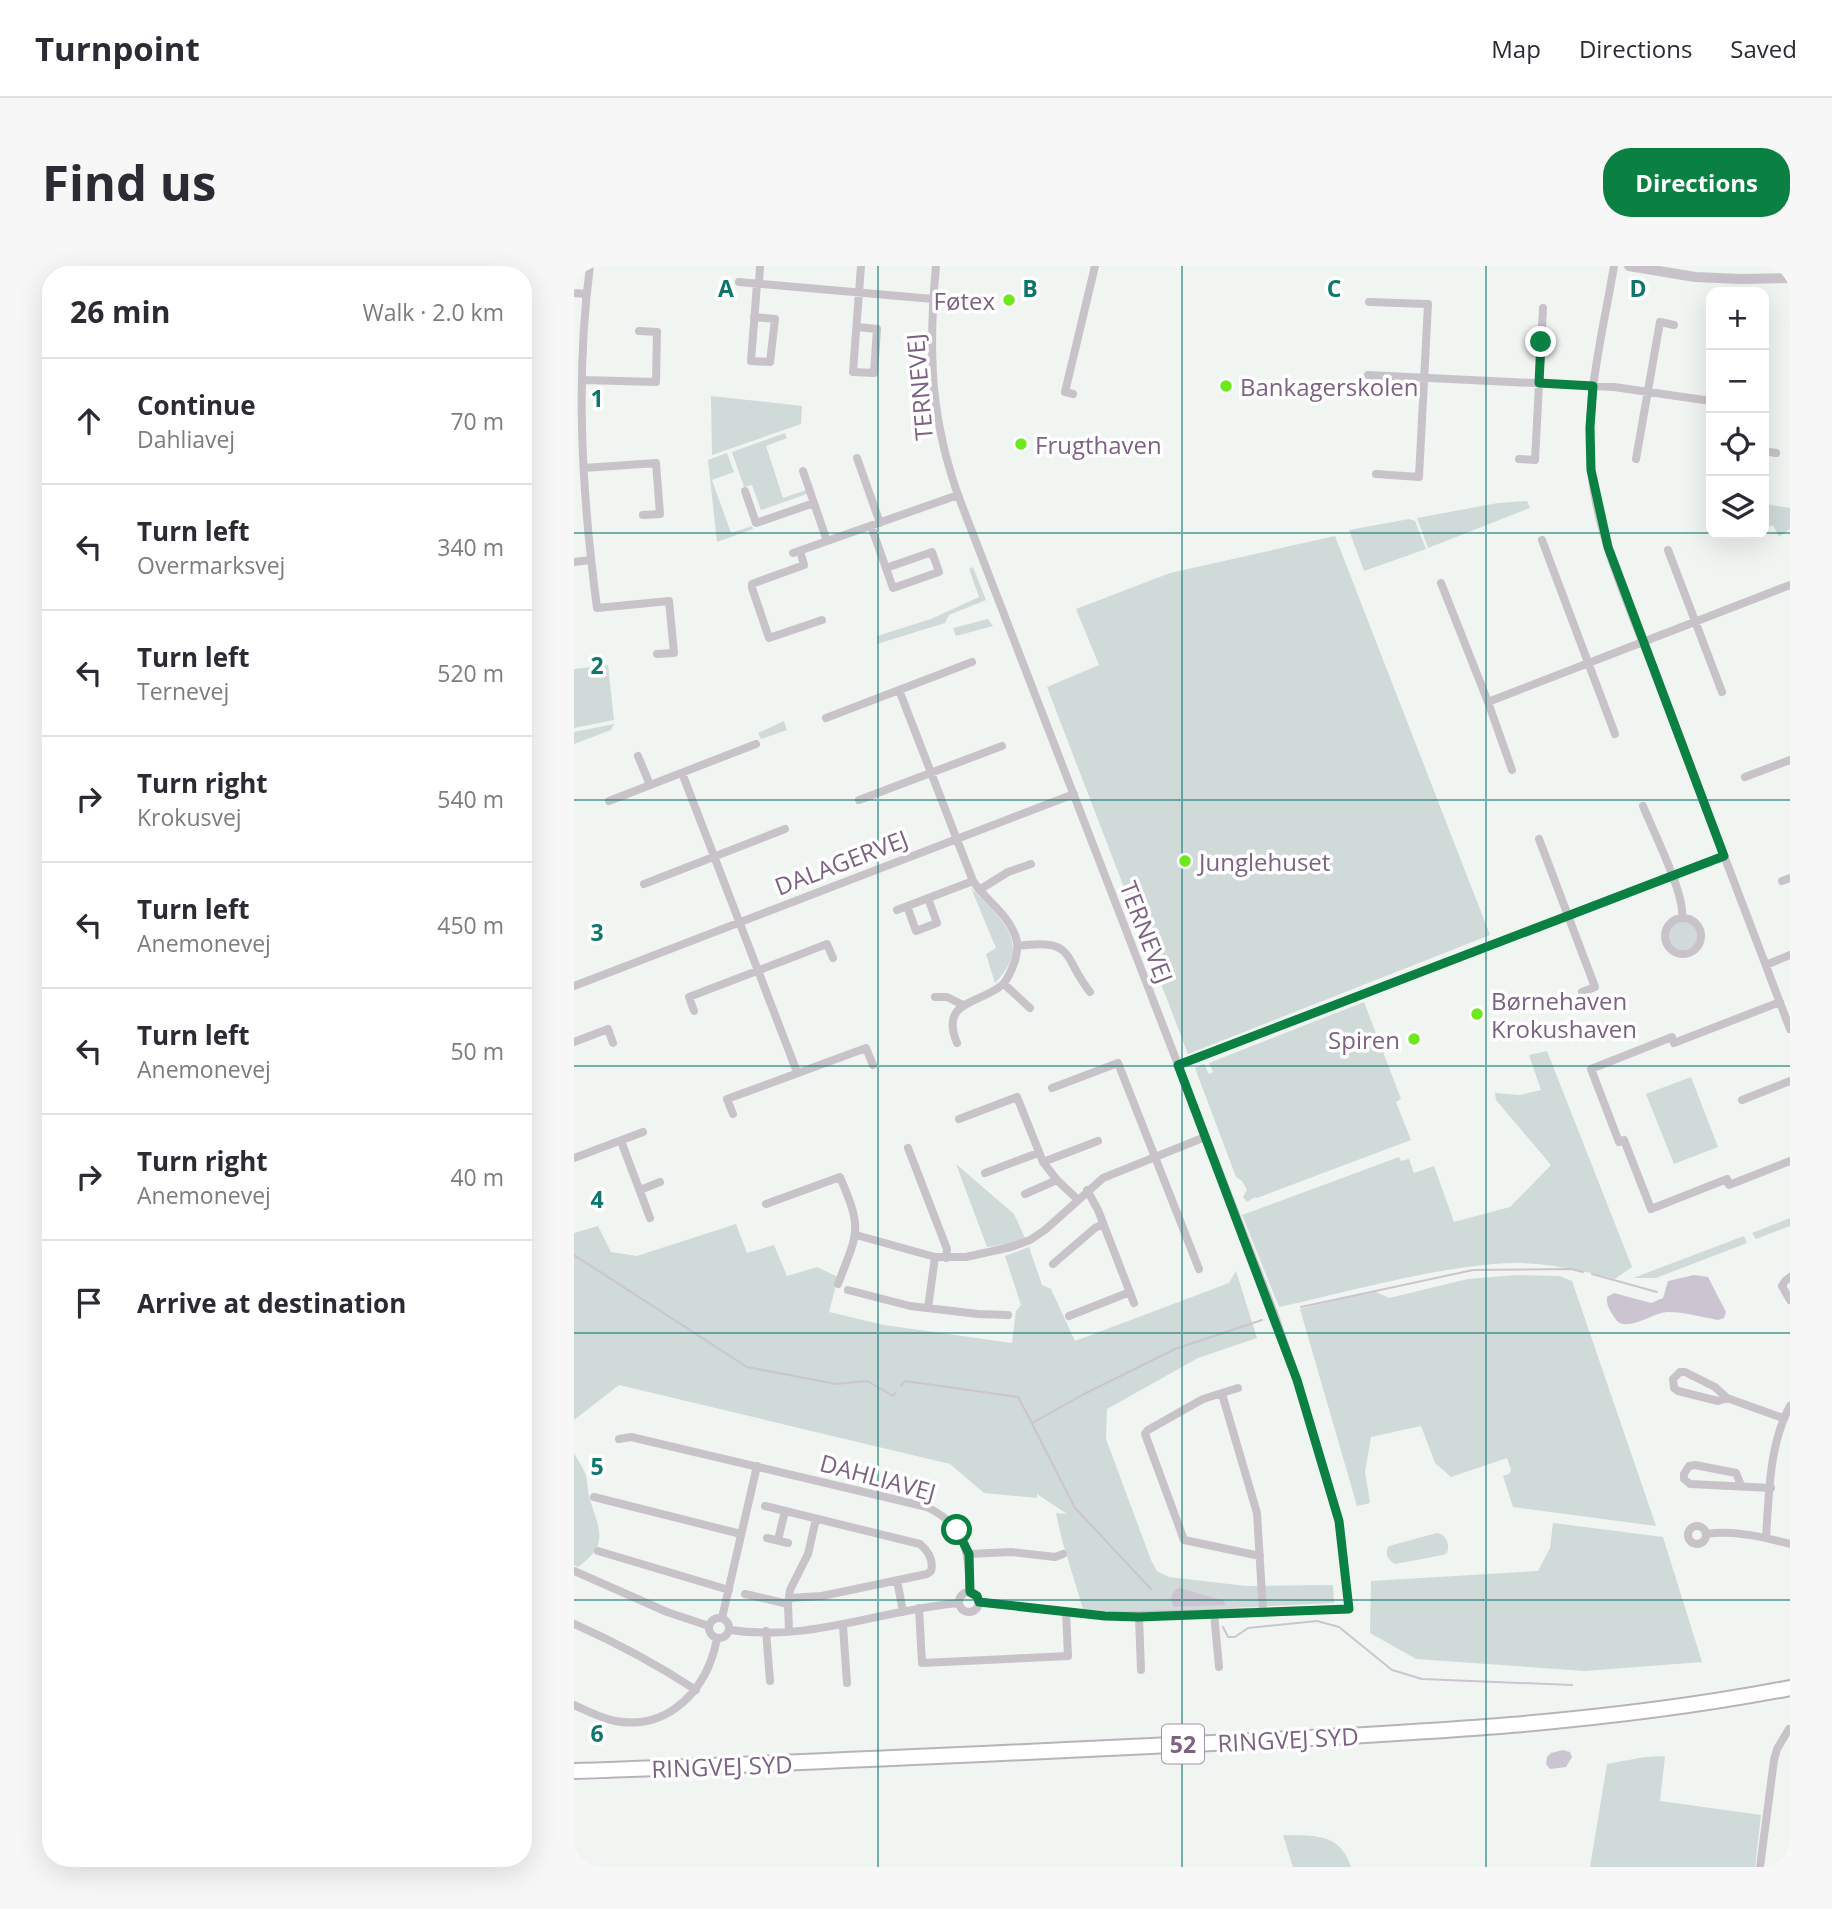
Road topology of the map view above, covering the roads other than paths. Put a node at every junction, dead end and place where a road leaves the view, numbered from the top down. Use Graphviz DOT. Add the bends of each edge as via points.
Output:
graph roads {
  1 [pos="590,266"];
  2 [pos="760,266"];
  3 [pos="861,266"];
  4 [pos="936,266"];
  5 [pos="1095,266"];
  6 [pos="1614,266"];
  7 [pos="1629,266"];
  8 [pos="1790,278"];
  9 [pos="739,282"];
  10 [pos="758,284"];
  11 [pos="574,293"];
  12 [pos="860,293"];
  13 [pos="587,294"];
  14 [pos="933,299"];
  15 [pos="1369,302"];
  16 [pos="1543,309"];
  17 [pos="754,317"];
  18 [pos="1674,325"];
  19 [pos="857,327"];
  20 [pos="639,331"];
  21 [pos="1368,375"];
  22 [pos="1426,378"];
  23 [pos="583,380"];
  24 [pos="1539,383"];
  25 [pos="1593,386"];
  26 [pos="1648,390"];
  27 [pos="1073,394"];
  28 [pos="1706,400"];
  29 [pos="578,427"];
  30 [pos="1769,452"];
  31 [pos="1776,453"];
  32 [pos="857,458"];
  33 [pos="1519,459"];
  34 [pos="1636,459"];
  35 [pos="584,468"];
  36 [pos="803,471"];
  37 [pos="1376,474"];
  38 [pos="745,491"];
  39 [pos="958,495"];
  40 [pos="814,503"];
  41 [pos="643,515"];
  42 [pos="875,524"];
  43 [pos="1542,540"];
  44 [pos="827,541"];
  45 [pos="1668,550"];
  46 [pos="590,560"];
  47 [pos="574,562"];
  48 [pos="886,568"];
  49 [pos="1441,583"];
  50 [pos="1790,585"];
  51 [pos="822,620"];
  52 [pos="1695,621"];
  53 [pos="1642,642"];
  54 [pos="657,654"];
  55 [pos="972,663"];
  56 [pos="1589,663"];
  57 [pos="899,690"];
  58 [pos="1722,692"];
  59 [pos="1488,702"];
  60 [pos="826,718"];
  61 [pos="1615,734"];
  62 [pos="755,744"];
  63 [pos="1002,746"];
  64 [pos="638,757"];
  65 [pos="1790,760"];
  66 [pos="1512,770"];
  67 [pos="682,773"];
  68 [pos="931,773"];
  69 [pos="1745,777"];
  70 [pos="650,785"];
  71 [pos="1074,794"];
  72 [pos="859,800"];
  73 [pos="609,801"];
  74 [pos="1643,806"];
  75 [pos="785,828"];
  76 [pos="957,839"];
  77 [pos="1539,839"];
  78 [pos="714,856"];
  79 [pos="1724,856"];
  80 [pos="1031,864"];
  81 [pos="1671,876"];
  82 [pos="973,881"];
  83 [pos="644,884"];
  84 [pos="979,890"];
  85 [pos="928,898"];
  86 [pos="906,906"];
  87 [pos="897,910"];
  88 [pos="1569,915"];
  89 [pos="1682,917"];
  90 [pos="739,922"];
  91 [pos="1018,946"];
  92 [pos="1790,955"];
  93 [pos="833,958"];
  94 [pos="1766,965"];
  95 [pos="758,971"];
  96 [pos="1004,984"];
  97 [pos="574,986"];
  98 [pos="1090,992"];
  99 [pos="1582,992"];
  100 [pos="935,996"];
  101 [pos="1780,1002"];
  102 [pos="962,1005"];
  103 [pos="1030,1008"];
  104 [pos="694,1011"];
  105 [pos="1790,1029"];
  106 [pos="574,1042"];
  107 [pos="613,1043"];
  108 [pos="957,1043"];
  109 [pos="873,1065"];
  110 [pos="1178,1065"];
  111 [pos="797,1072"];
  112 [pos="1790,1082"];
  113 [pos="1052,1088"];
  114 [pos="1742,1100"];
  115 [pos="733,1114"];
  116 [pos="959,1119"];
  117 [pos="643,1132"];
  118 [pos="1205,1138"];
  119 [pos="621,1140"];
  120 [pos="1098,1141"];
  121 [pos="908,1148"];
  122 [pos="1038,1153"];
  123 [pos="574,1158"];
  124 [pos="1154,1158"];
  125 [pos="1790,1161"];
  126 [pos="1042,1162"];
  127 [pos="985,1173"];
  128 [pos="1057,1180"];
  129 [pos="660,1182"];
  130 [pos="640,1190"];
  131 [pos="1087,1191"];
  132 [pos="1025,1194"];
  133 [pos="1077,1199"];
  134 [pos="766,1204"];
  135 [pos="650,1218"];
  136 [pos="1103,1224"];
  137 [pos="856,1235"];
  138 [pos="935,1257"];
  139 [pos="946,1258"];
  140 [pos="1053,1264"];
  141 [pos="1199,1269"];
  142 [pos="1790,1277"];
  143 [pos="838,1284"];
  144 [pos="848,1290"];
  145 [pos="1130,1292"];
  146 [pos="1790,1300"];
  147 [pos="1134,1303"];
  148 [pos="928,1308"];
  149 [pos="1008,1315"];
  150 [pos="1069,1316"];
  151 [pos="1238,1388"];
  152 [pos="1222,1394"];
  153 [pos="1727,1398"];
  154 [pos="1790,1406"];
  155 [pos="1783,1418"];
  156 [pos="619,1439"];
  157 [pos="757,1466"];
  158 [pos="1741,1485"];
  159 [pos="1770,1488"];
  160 [pos="594,1497"];
  161 [pos="765,1506"];
  162 [pos="785,1511"];
  163 [pos="816,1519"];
  164 [pos="741,1534"];
  165 [pos="1706,1534"];
  166 [pos="767,1538"];
  167 [pos="1766,1538"];
  168 [pos="778,1540"];
  169 [pos="788,1543"];
  170 [pos="1790,1544"];
  171 [pos="598,1551"];
  172 [pos="969,1554"];
  173 [pos="1063,1554"];
  174 [pos="1260,1556"];
  175 [pos="574,1570"];
  176 [pos="897,1580"];
  177 [pos="729,1590"];
  178 [pos="970,1592"];
  179 [pos="745,1594"];
  180 [pos="788,1601"];
  181 [pos="979,1602"];
  182 [pos="959,1603"];
  183 [pos="919,1608"];
  184 [pos="903,1612"];
  185 [pos="1066,1612"];
  186 [pos="1263,1612"];
  187 [pos="1214,1613"];
  188 [pos="1139,1617"];
  189 [pos="722,1618"];
  190 [pos="574,1624"];
  191 [pos="709,1626"];
  192 [pos="842,1626"];
  193 [pos="730,1630"];
  194 [pos="766,1631"];
  195 [pos="789,1631"];
  196 [pos="717,1638"];
  197 [pos="1219,1667"];
  198 [pos="1141,1670"];
  199 [pos="770,1681"];
  200 [pos="847,1683"];
  201 [pos="1790,1688"];
  202 [pos="696,1690"];
  203 [pos="574,1705"];
  204 [pos="1789,1730"];
  205 [pos="574,1771"];
  206 [pos="1760,1867"];
  1 -- 13 [label="street"];
  2 -- 10 [label="street"];
  3 -- 12 [label="street"];
  4 -- 14 [label="street, TERNEVEJ"];
  5 -- 27 [label="street" via="1065,392"];
  6 -- 25 [label="street"];
  7 -- 8 [label="street" via="1695,277"];
  9 -- 10 [label="street"];
  10 -- 12 [label="street"];
  10 -- 17 [label="street"];
  11 -- 13 [label="street"];
  12 -- 14 [label="street"];
  12 -- 19 [label="street"];
  13 -- 23 [label="street"];
  14 -- 39 [label="street, TERNEVEJ" via="934,401"];
  15 -- 22 [label="street" via="1428,304"];
  16 -- 24 [label="street"];
  17 -- 17 [label="street" via="751,361 770,362 775,319"];
  18 -- 26 [label="street" via="1660,322"];
  19 -- 19 [label="street" via="853,372 874,373 877,329"];
  20 -- 23 [label="street" via="657,332 656,382"];
  21 -- 22 [label="street"];
  22 -- 24 [label="street"];
  22 -- 37 [label="street" via="1419,477"];
  23 -- 29 [label="street"];
  24 -- 25 [label="street"];
  24 -- 33 [label="street" via="1535,460"];
  25 -- 26 [label="street"];
  25 -- 53 [label="street" via="1591,470 1608,547"];
  26 -- 28 [label="street"];
  26 -- 34 [label="street"];
  29 -- 35 [label="street"];
  30 -- 31 [label="street"];
  32 -- 42 [label="street"];
  35 -- 41 [label="street" via="656,463 660,514"];
  35 -- 46 [label="street"];
  36 -- 40 [label="street"];
  38 -- 40 [label="street" via="756,523"];
  39 -- 42 [label="street"];
  39 -- 71 [label="street, TERNEVEJ"];
  40 -- 44 [label="street"];
  42 -- 44 [label="street"];
  42 -- 48 [label="street"];
  43 -- 56 [label="street"];
  44 -- 51 [label="street" via="796,552 804,565 752,584 768,638"];
  45 -- 52 [label="street"];
  46 -- 47 [label="street"];
  46 -- 54 [label="street" via="597,608 669,601 674,653"];
  48 -- 48 [label="street" via="893,588 939,572 932,552"];
  49 -- 59 [label="street"];
  50 -- 52 [label="street"];
  52 -- 53 [label="street"];
  52 -- 58 [label="street"];
  53 -- 56 [label="street"];
  53 -- 79 [label="street"];
  55 -- 57 [label="street"];
  56 -- 59 [label="street"];
  56 -- 61 [label="street"];
  57 -- 60 [label="street"];
  57 -- 68 [label="street"];
  59 -- 66 [label="street"];
  62 -- 67 [label="street"];
  63 -- 68 [label="street, DALAGERVEJ"];
  64 -- 70 [label="street"];
  65 -- 69 [label="street"];
  67 -- 70 [label="street"];
  67 -- 78 [label="street"];
  68 -- 72 [label="street, DALAGERVEJ"];
  68 -- 76 [label="street"];
  70 -- 73 [label="street"];
  71 -- 76 [label="street, DALAGERVEJ"];
  71 -- 110 [label="street, TERNEVEJ"];
  74 -- 81 [label="street"];
  75 -- 78 [label="street"];
  76 -- 82 [label="street"];
  76 -- 90 [label="street, DALAGERVEJ"];
  77 -- 88 [label="street"];
  78 -- 83 [label="street"];
  78 -- 90 [label="street"];
  79 -- 81 [label="street"];
  79 -- 94 [label="street"];
  80 -- 84 [label="street"];
  81 -- 88 [label="street"];
  81 -- 89 [label="street"];
  82 -- 84 [label="street"];
  82 -- 85 [label="street"];
  84 -- 91 [label="street" via="1009,921"];
  85 -- 86 [label="street"];
  85 -- 86 [label="street" via="937,923 916,931"];
  86 -- 87 [label="street"];
  88 -- 99 [label="street" via="1595,987"];
  88 -- 110 [label="street"];
  89 -- 89 [label="street" via="1667,926 1664,937 1673,951 1685,954 1696,948 1701,937 1698,925"];
  90 -- 95 [label="street"];
  90 -- 97 [label="street, DALAGERVEJ"];
  91 -- 96 [label="street"];
  91 -- 98 [label="street" via="1040,943 1061,949"];
  92 -- 94 [label="street"];
  93 -- 95 [label="street" via="827,944"];
  94 -- 101 [label="street"];
  95 -- 104 [label="street" via="689,997"];
  95 -- 111 [label="street"];
  96 -- 102 [label="street"];
  96 -- 103 [label="street"];
  100 -- 102 [label="street"];
  101 -- 105 [label="street"];
  101 -- 125 [label="street" via="1591,1069 1651,1209 1727,1179 1729,1185"];
  102 -- 108 [label="street" via="952,1024"];
  106 -- 107 [label="street" via="608,1029"];
  109 -- 111 [label="street" via="866,1048"];
  110 -- 118 [label="street, TERNEVEJ"];
  111 -- 115 [label="street" via="727,1099"];
  112 -- 114 [label="street"];
  113 -- 124 [label="street" via="1118,1063"];
  116 -- 122 [label="street" via="1017,1097"];
  117 -- 119 [label="street"];
  118 -- 124 [label="street"];
  118 -- 186 [label="street, TERNEVEJ" via="1274,1313 1339,1521 1349,1609"];
  119 -- 123 [label="street"];
  119 -- 130 [label="street"];
  120 -- 126 [label="street"];
  121 -- 139 [label="street" via="947,1249"];
  122 -- 126 [label="street"];
  122 -- 127 [label="street"];
  124 -- 131 [label="street" via="1103,1178"];
  124 -- 141 [label="street"];
  126 -- 128 [label="street"];
  128 -- 132 [label="street"];
  128 -- 133 [label="street"];
  129 -- 130 [label="street"];
  130 -- 135 [label="street"];
  131 -- 133 [label="street"];
  131 -- 136 [label="street"];
  133 -- 139 [label="street" via="1030,1240"];
  134 -- 137 [label="street" via="840,1177 856,1217"];
  136 -- 140 [label="street"];
  136 -- 145 [label="street"];
  137 -- 138 [label="street"];
  137 -- 143 [label="street"];
  138 -- 139 [label="street"];
  138 -- 148 [label="street"];
  142 -- 146 [label="street" via="1782,1286"];
  144 -- 148 [label="street"];
  145 -- 147 [label="street"];
  145 -- 150 [label="street"];
  148 -- 149 [label="street"];
  151 -- 152 [label="street"];
  152 -- 174 [label="street" via="1257,1513"];
  152 -- 174 [label="street" via="1203,1399 1145,1436 1184,1540"];
  153 -- 153 [label="street" via="1685,1372 1673,1379 1678,1391 1718,1401"];
  153 -- 155 [label="street"];
  154 -- 155 [label="street"];
  155 -- 159 [label="street"];
  156 -- 157 [label="street, DAHLIAVEJ" via="631,1437"];
  157 -- 164 [label="street"];
  157 -- 172 [label="street, DAHLIAVEJ" via="927,1507 950,1522"];
  158 -- 158 [label="street" via="1690,1484 1684,1474 1695,1465 1736,1473"];
  158 -- 159 [label="street"];
  159 -- 167 [label="street"];
  160 -- 164 [label="street"];
  161 -- 162 [label="street"];
  162 -- 163 [label="street"];
  162 -- 168 [label="street"];
  163 -- 176 [label="street" via="920,1544 932,1560 932,1571"];
  163 -- 180 [label="street"];
  164 -- 177 [label="street"];
  165 -- 167 [label="street"];
  166 -- 168 [label="street"];
  167 -- 170 [label="street"];
  168 -- 169 [label="street"];
  171 -- 177 [label="street"];
  172 -- 173 [label="street"];
  172 -- 178 [label="street, DAHLIAVEJ"];
  174 -- 186 [label="street"];
  175 -- 191 [label="street"];
  176 -- 180 [label="street"];
  176 -- 184 [label="street"];
  177 -- 189 [label="street"];
  178 -- 181 [label="street"];
  178 -- 182 [label="street" via="963,1594"];
  179 -- 180 [label="street"];
  180 -- 195 [label="street"];
  181 -- 182 [label="street" via="968,1612"];
  181 -- 185 [label="street"];
  182 -- 183 [label="street"];
  183 -- 184 [label="street"];
  183 -- 185 [label="street" via="922,1663 1068,1656"];
  184 -- 192 [label="street"];
  185 -- 188 [label="street"];
  186 -- 187 [label="street"];
  187 -- 188 [label="street"];
  187 -- 197 [label="street"];
  188 -- 198 [label="street"];
  189 -- 191 [label="street"];
  189 -- 193 [label="street"];
  190 -- 202 [label="street" via="654,1662"];
  191 -- 196 [label="street"];
  192 -- 195 [label="street"];
  192 -- 200 [label="street"];
  193 -- 194 [label="street"];
  193 -- 196 [label="street"];
  194 -- 195 [label="street"];
  194 -- 199 [label="street"];
  196 -- 202 [label="street" via="709,1669"];
  201 -- 205 [label="highway, RINGVEJ SYD / 52" via="1686,1706 1418,1734"];
  202 -- 203 [label="street" via="672,1711 646,1721 615,1721"];
  204 -- 206 [label="street" via="1774,1760"];
}
